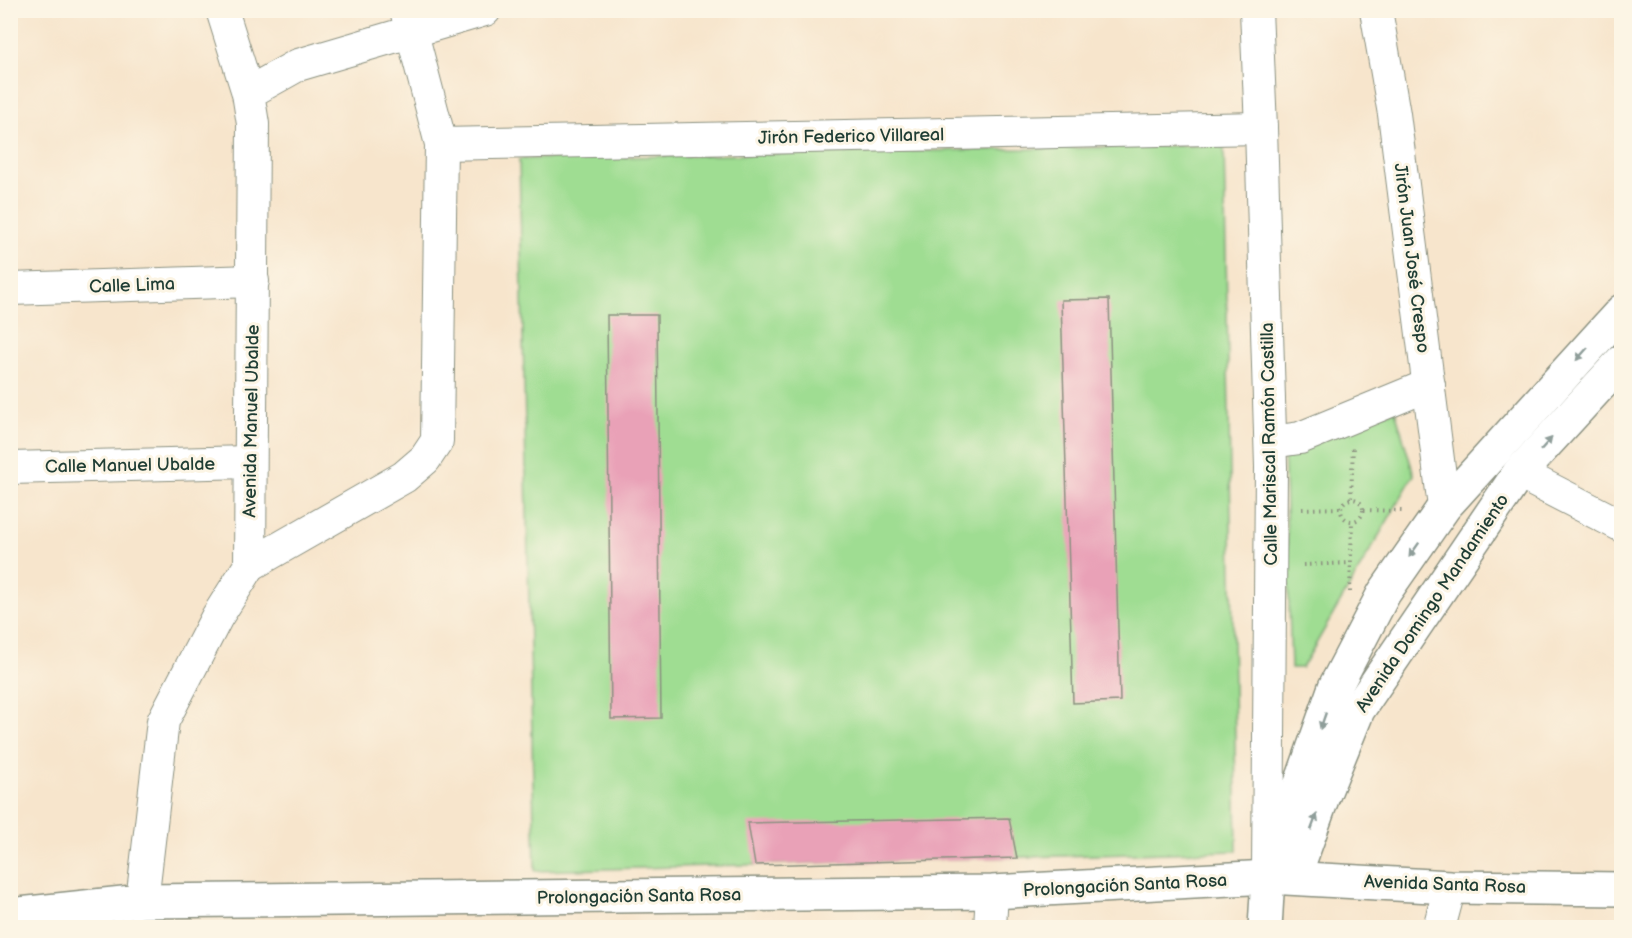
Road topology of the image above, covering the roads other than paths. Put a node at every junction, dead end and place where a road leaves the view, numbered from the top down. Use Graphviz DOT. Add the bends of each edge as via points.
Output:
graph roads {
  1 [pos="222,10"];
  2 [pos="485,10"];
  3 [pos="1256,10"];
  4 [pos="1376,10"];
  5 [pos="410,21"];
  6 [pos="248,93"];
  7 [pos="1261,128"];
  8 [pos="441,144"];
  9 [pos="253,281"];
  10 [pos="10,290"];
  11 [pos="1622,311"];
  12 [pos="1622,361"];
  13 [pos="1429,385"];
  14 [pos="1271,442"];
  15 [pos="249,462"];
  16 [pos="10,468"];
  17 [pos="1519,473"];
  18 [pos="1444,507"];
  19 [pos="1622,526"];
  20 [pos="250,565"];
  21 [pos="1281,877"];
  22 [pos="1450,887"];
  23 [pos="1622,889"];
  24 [pos="992,892"];
  25 [pos="142,901"];
  26 [pos="10,915"];
  27 [pos="990,927"];
  28 [pos="1265,927"];
  29 [pos="1439,927"];
  1 -- 6 [label="street, Avenida Manuel Ubalde"];
  2 -- 5 [label="street"];
  3 -- 7 [label="street, Calle Mariscal Ramón Castilla"];
  4 -- 13 [label="street, Jirón Juan José Crespo" via="1394,114"];
  5 -- 6 [label="street" via="298,65"];
  5 -- 8 [label="street"];
  6 -- 9 [label="street, Avenida Manuel Ubalde" via="253,124"];
  7 -- 8 [label="street, Jirón Federico Villareal"];
  7 -- 14 [label="street, Calle Mariscal Ramón Castilla"];
  8 -- 20 [label="street" via="437,441 425,459 404,477"];
  9 -- 10 [label="street, Calle Lima"];
  9 -- 15 [label="street, Avenida Manuel Ubalde"];
  11 -- 18 [label="street, Avenida Domingo Mandamiento, one-way"];
  17 -- 12 [label="street, Avenida Domingo Mandamiento, one-way"];
  13 -- 14 [label="street" via="1300,438"];
  13 -- 18 [label="street, Jirón Juan José Crespo"];
  14 -- 21 [label="street, Calle Mariscal Ramón Castilla"];
  15 -- 16 [label="street, Calle Manuel Ubalde"];
  15 -- 20 [label="street, Avenida Manuel Ubalde"];
  17 -- 19 [label="street"];
  21 -- 17 [label="street, Avenida Domingo Mandamiento, one-way" via="1323,796 1358,710"];
  18 -- 21 [label="street, Avenida Domingo Mandamiento, one-way" via="1384,593 1335,687"];
  20 -- 25 [label="street" via="217,616 164,721"];
  21 -- 22 [label="street, Avenida Santa Rosa"];
  21 -- 24 [label="street, Prolongación Santa Rosa"];
  21 -- 28 [label="street"];
  22 -- 23 [label="street, Avenida Santa Rosa"];
  22 -- 29 [label="street"];
  24 -- 25 [label="street, Prolongación Santa Rosa"];
  24 -- 27 [label="street"];
  25 -- 26 [label="street, Prolongación Santa Rosa"];
}
